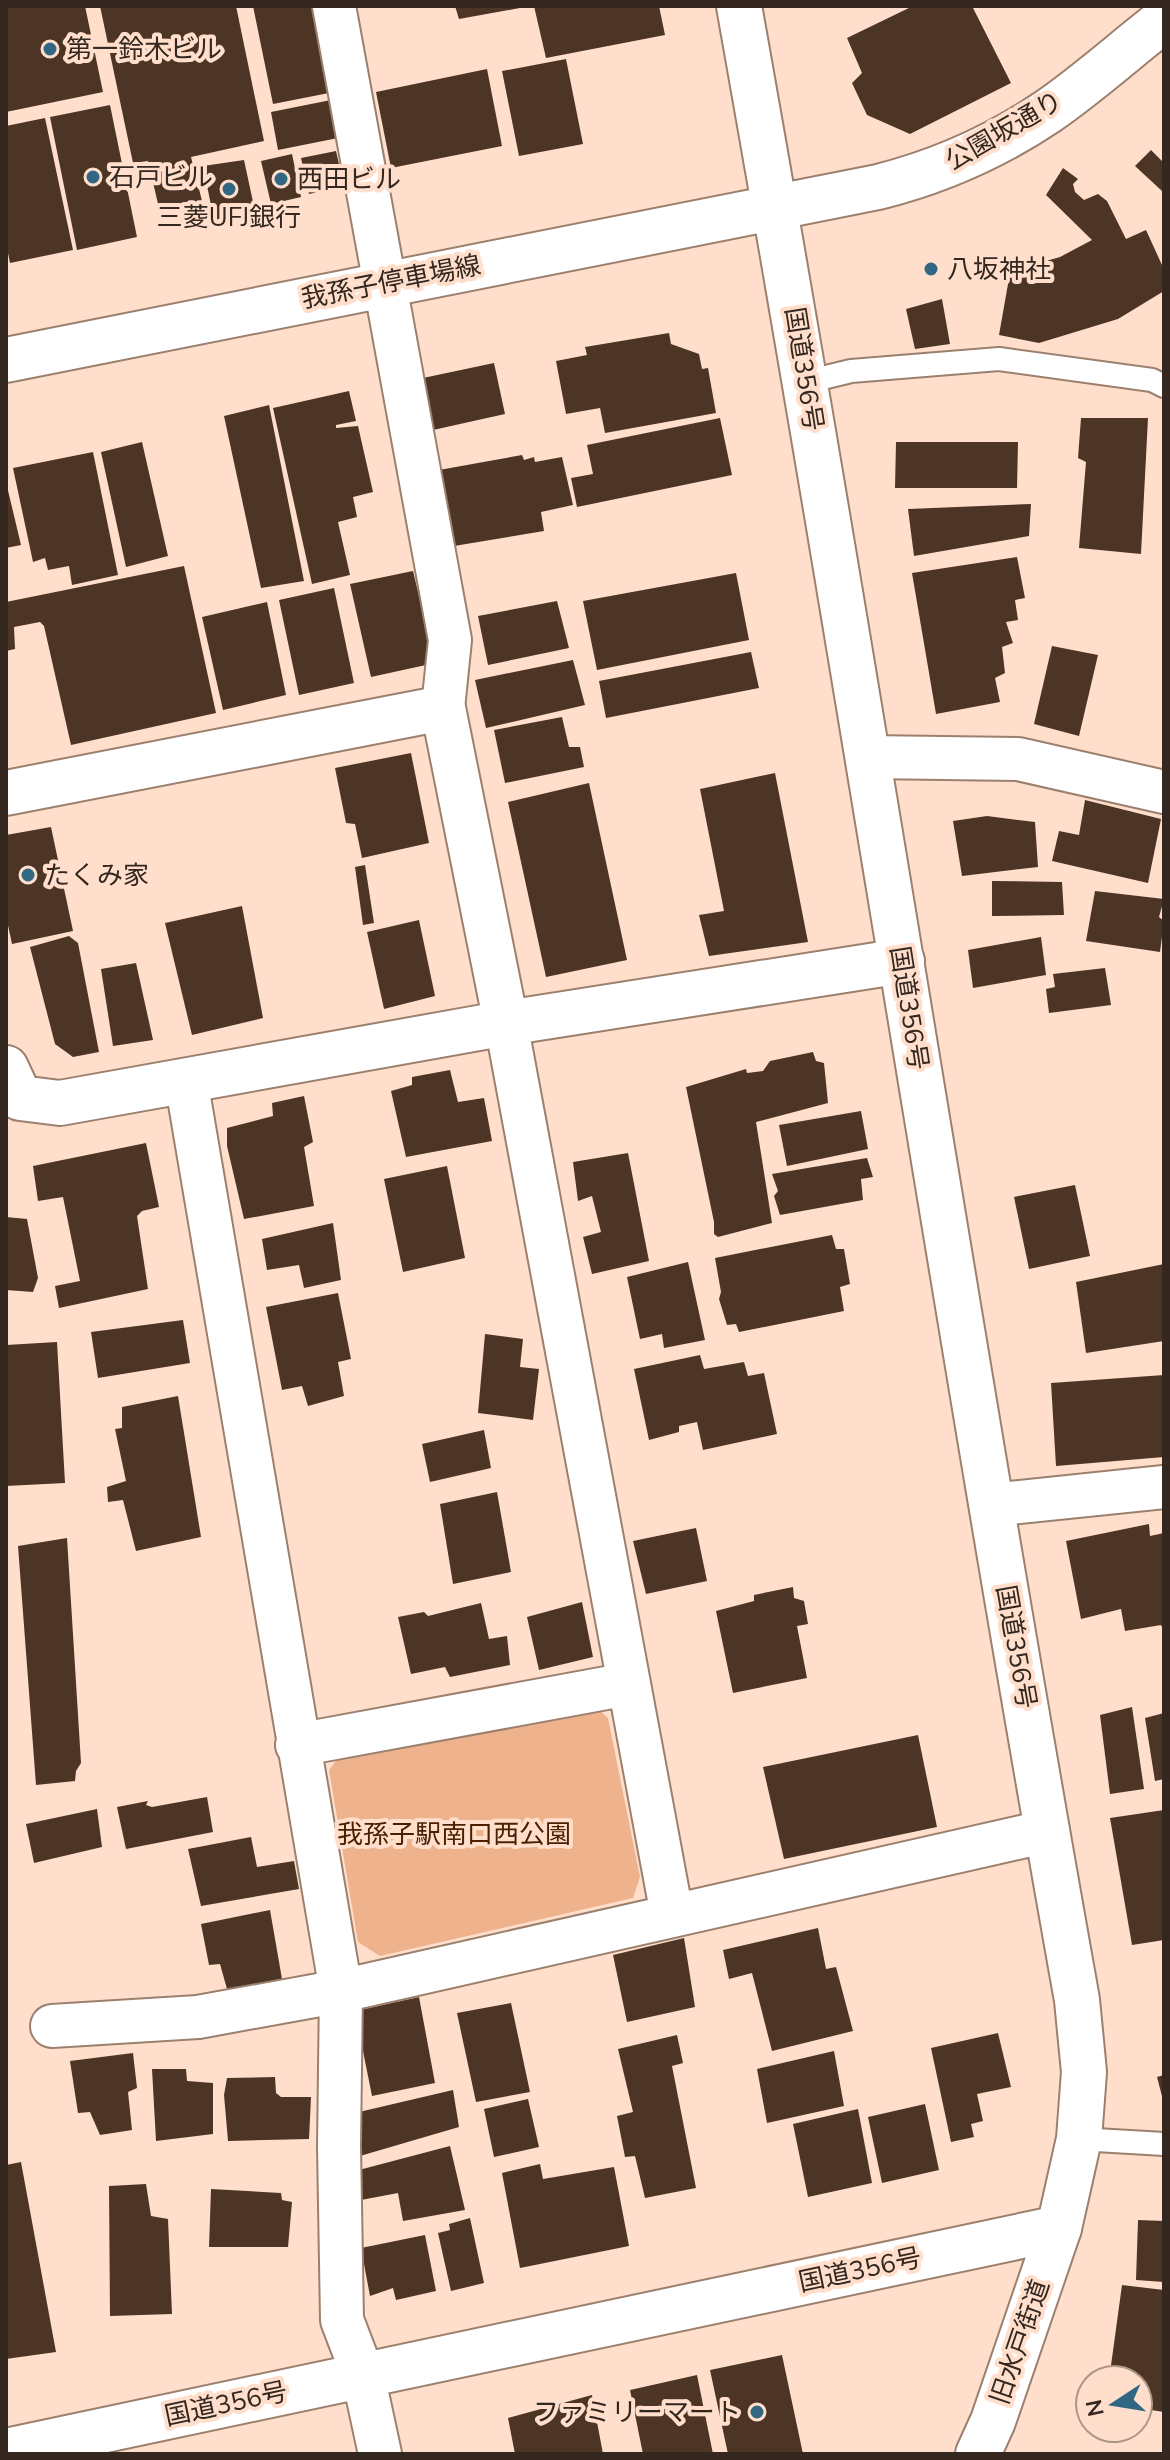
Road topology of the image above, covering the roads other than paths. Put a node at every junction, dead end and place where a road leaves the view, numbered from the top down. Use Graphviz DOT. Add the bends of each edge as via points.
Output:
graph roads {
  1 [pos="334,6"];
  2 [pos="739,6"];
  3 [pos="1164,20"];
  4 [pos="776,207"];
  5 [pos="385,283"];
  6 [pos="6,360"];
  7 [pos="806,382"];
  8 [pos="1164,386"];
  9 [pos="443,708"];
  10 [pos="867,757"];
  11 [pos="1164,792"];
  12 [pos="6,793"];
  13 [pos="902,961"];
  14 [pos="506,1023"];
  15 [pos="6,1068"];
  16 [pos="186,1080"];
  17 [pos="1164,1487"];
  18 [pos="991,1505"];
  19 [pos="628,1684"];
  20 [pos="297,1745"];
  21 [pos="1048,1831"];
  22 [pos="672,1915"];
  23 [pos="341,1991"];
  24 [pos="52,2026"];
  25 [pos="1079,2139"];
  26 [pos="1164,2144"];
  27 [pos="1059,2228"];
  28 [pos="363,2375"];
  29 [pos="6,2451"];
  30 [pos="380,2454"];
  31 [pos="978,2454"];
  1 -- 5 [label="street"];
  2 -- 4 [label="main road, 国道356号"];
  3 -- 4 [label="main road, 公園坂通り" via="1048,111 982,150 921,176"];
  4 -- 5 [label="main road, 我孫子停車場線"];
  4 -- 7 [label="main road, 国道356号"];
  5 -- 6 [label="main road, 我孫子停車場線"];
  5 -- 9 [label="street" via="450,640"];
  7 -- 8 [label="lane" via="851,371 999,359"];
  7 -- 10 [label="main road, 国道356号"];
  9 -- 12 [label="main road"];
  9 -- 14 [label="main road"];
  10 -- 11 [label="street" via="1018,759"];
  10 -- 13 [label="main road, 国道356号"];
  13 -- 14 [label="main road"];
  13 -- 18 [label="main road, 国道356号"];
  14 -- 16 [label="main road"];
  14 -- 19 [label="street"];
  15 -- 16 [label="main road" via="20,1098 60,1103"];
  16 -- 20 [label="street"];
  17 -- 18 [label="street"];
  18 -- 21 [label="main road, 国道356号"];
  19 -- 20 [label="street"];
  19 -- 22 [label="street"];
  20 -- 23 [label="street"];
  21 -- 22 [label="street"];
  21 -- 25 [label="main road, 国道356号" via="1077,2000 1084,2072"];
  22 -- 23 [label="street"];
  23 -- 24 [label="street" via="198,2017"];
  23 -- 28 [label="street" via="342,2320"];
  25 -- 26 [label="lane"];
  25 -- 27 [label="main road, 国道356号"];
  27 -- 28 [label="main road, 国道356号"];
  27 -- 31 [label="main road, 旧水戸街道"];
  28 -- 29 [label="main road, 国道356号"];
  28 -- 30 [label="street"];
}
